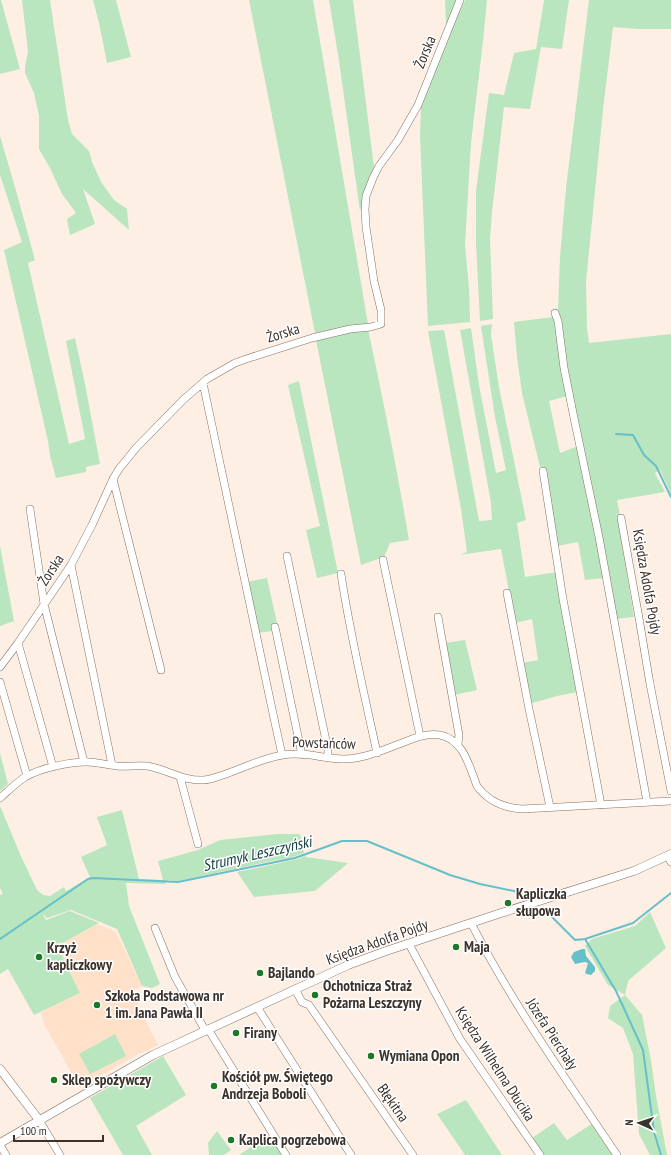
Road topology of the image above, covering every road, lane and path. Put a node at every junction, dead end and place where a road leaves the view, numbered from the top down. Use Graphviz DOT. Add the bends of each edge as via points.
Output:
graph roads {
  1 [pos="460,0"];
  2 [pos="554,313"];
  3 [pos="203,383"];
  4 [pos="543,471"];
  5 [pos="113,479"];
  6 [pos="30,510"];
  7 [pos="621,518"];
  8 [pos="287,556"];
  9 [pos="383,560"];
  10 [pos="71,565"];
  11 [pos="340,574"];
  12 [pos="507,593"];
  13 [pos="44,604"];
  14 [pos="438,617"];
  15 [pos="275,627"];
  16 [pos="18,643"];
  17 [pos="0,667"];
  18 [pos="161,670"];
  19 [pos="0,682"];
  20 [pos="420,736"];
  21 [pos="458,744"];
  22 [pos="377,753"];
  23 [pos="282,755"];
  24 [pos="302,755"];
  25 [pos="328,758"];
  26 [pos="84,762"];
  27 [pos="112,766"];
  28 [pos="53,767"];
  29 [pos="27,776"];
  30 [pos="180,777"];
  31 [pos="671,791"];
  32 [pos="0,798"];
  33 [pos="671,801"];
  34 [pos="647,802"];
  35 [pos="601,805"];
  36 [pos="550,808"];
  37 [pos="198,844"];
  38 [pos="670,858"];
  39 [pos="471,923"];
  40 [pos="155,928"];
  41 [pos="409,944"];
  42 [pos="295,989"];
  43 [pos="257,1007"];
  44 [pos="207,1030"];
  45 [pos="0,1069"];
  46 [pos="39,1120"];
  47 [pos="0,1144"];
  48 [pos="6,1155"];
  49 [pos="60,1155"];
  50 [pos="286,1155"];
  51 [pos="351,1155"];
  52 [pos="413,1155"];
  53 [pos="540,1155"];
  54 [pos="617,1155"];
  1 -- 3 [label="street, Żorska" via="418,104 398,140 379,166 366,196 366,227 381,310 381,324 293,343 235,363"];
  2 -- 34 [label="street" via="558,321 563,362 599,537"];
  3 -- 5 [label="street, Żorska" via="136,448"];
  3 -- 23 [label="street"];
  4 -- 35 [label="street" via="563,599"];
  5 -- 10 [label="street, Żorska"];
  5 -- 18 [label="street"];
  6 -- 13 [label="street"];
  7 -- 31 [label="street, Księdza Adolfa Pojdy"];
  8 -- 25 [label="street"];
  9 -- 20 [label="street"];
  10 -- 13 [label="street, Żorska"];
  10 -- 27 [label="street"];
  11 -- 22 [label="street"];
  12 -- 36 [label="street"];
  13 -- 16 [label="street, Żorska"];
  13 -- 26 [label="street"];
  14 -- 21 [label="street" via="459,735"];
  15 -- 24 [label="street"];
  16 -- 17 [label="street, Żorska"];
  16 -- 28 [label="street"];
  19 -- 29 [label="street"];
  20 -- 21 [label="street, Powstańców" via="441,735"];
  20 -- 22 [label="street, Powstańców"];
  21 -- 36 [label="street" via="463,750 477,786 485,795 503,806"];
  22 -- 25 [label="street, Powstańców" via="351,759"];
  23 -- 24 [label="street, Powstańców"];
  23 -- 30 [label="street, Powstańców" via="210,779"];
  24 -- 25 [label="street, Powstańców"];
  26 -- 27 [label="street, Powstańców"];
  26 -- 28 [label="street, Powstańców"];
  27 -- 30 [label="street, Powstańców" via="147,766"];
  28 -- 29 [label="street, Powstańców"];
  29 -- 32 [label="street, Powstańców"];
  30 -- 37 [label="street"];
  33 -- 34 [label="street"];
  34 -- 35 [label="street"];
  35 -- 36 [label="street"];
  38 -- 39 [label="street, Księdza Adolfa Pojdy"];
  39 -- 41 [label="street, Księdza Adolfa Pojdy"];
  39 -- 54 [label="street, Józefa Pierchały" via="543,1046"];
  40 -- 44 [label="street" via="175,977"];
  41 -- 42 [label="street, Księdza Adolfa Pojdy" via="355,962"];
  41 -- 53 [label="street, Księdza Wilhelma Dłucika" via="460,1039"];
  42 -- 43 [label="street, Księdza Adolfa Pojdy"];
  42 -- 52 [label="street, Błękitna" via="302,1002 309,1005"];
  43 -- 44 [label="street, Księdza Adolfa Pojdy"];
  43 -- 51 [label="street"];
  44 -- 46 [label="street, Księdza Adolfa Pojdy" via="143,1060"];
  44 -- 50 [label="street"];
  45 -- 46 [label="street"];
  46 -- 47 [label="street, Księdza Adolfa Pojdy"];
  46 -- 49 [label="street"];
  47 -- 48 [label="street"];
}
